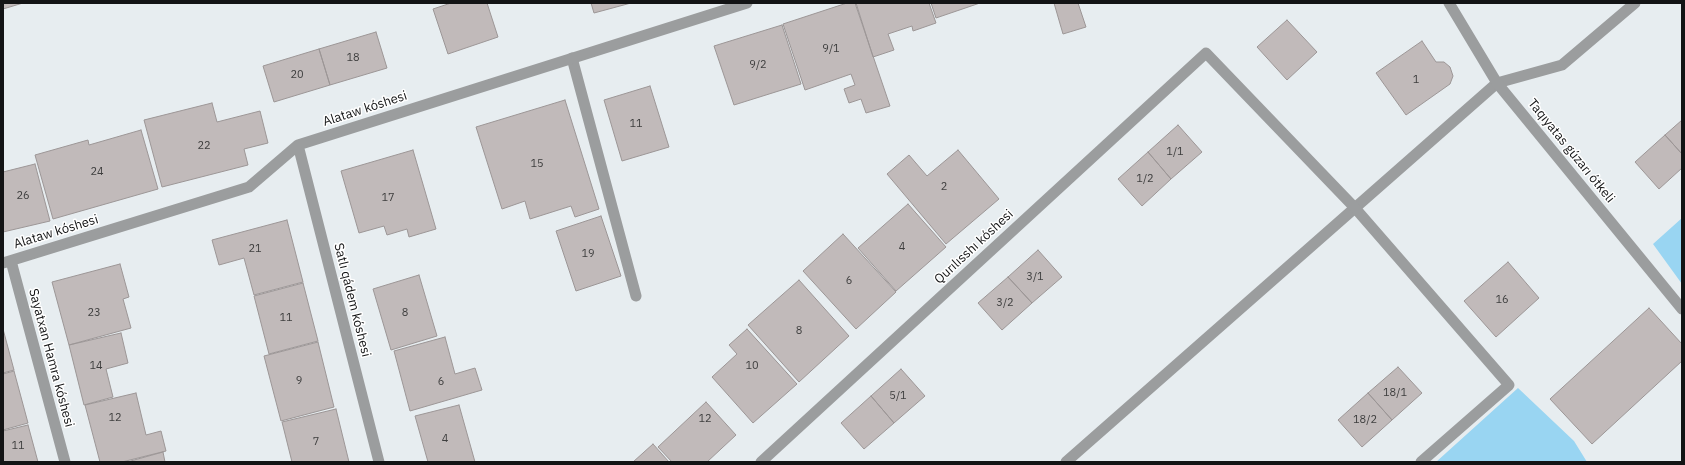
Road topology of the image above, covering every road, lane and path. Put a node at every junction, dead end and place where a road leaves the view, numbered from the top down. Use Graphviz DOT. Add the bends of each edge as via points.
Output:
graph roads {
  1 [pos="747,3"];
  2 [pos="1449,3"];
  3 [pos="1635,3"];
  4 [pos="572,58"];
  5 [pos="1498,83"];
  6 [pos="298,145"];
  7 [pos="1355,208"];
  8 [pos="7,262"];
  9 [pos="636,296"];
  10 [pos="1682,310"];
  11 [pos="65,462"];
  12 [pos="379,462"];
  13 [pos="761,462"];
  14 [pos="1066,462"];
  15 [pos="1421,462"];
  1 -- 4 [label="street, Alataw kóshesi"];
  2 -- 5 [label="street, Taqıyatas gúzarı ótkeli"];
  3 -- 5 [label="street" via="1562,65"];
  4 -- 6 [label="street, Alataw kóshesi"];
  4 -- 9 [label="street"];
  5 -- 7 [label="street"];
  5 -- 10 [label="street, Taqıyatas gúzarı ótkeli"];
  6 -- 8 [label="street, Alataw kóshesi" via="249,187"];
  6 -- 12 [label="street, Satlı qádem kóshesi"];
  7 -- 13 [label="street, Qurılısshı kóshesi" via="1206,53"];
  7 -- 14 [label="street"];
  7 -- 15 [label="street" via="1509,385"];
  8 -- 11 [label="street, Sayatxan Hamra kóshesi"];
}
